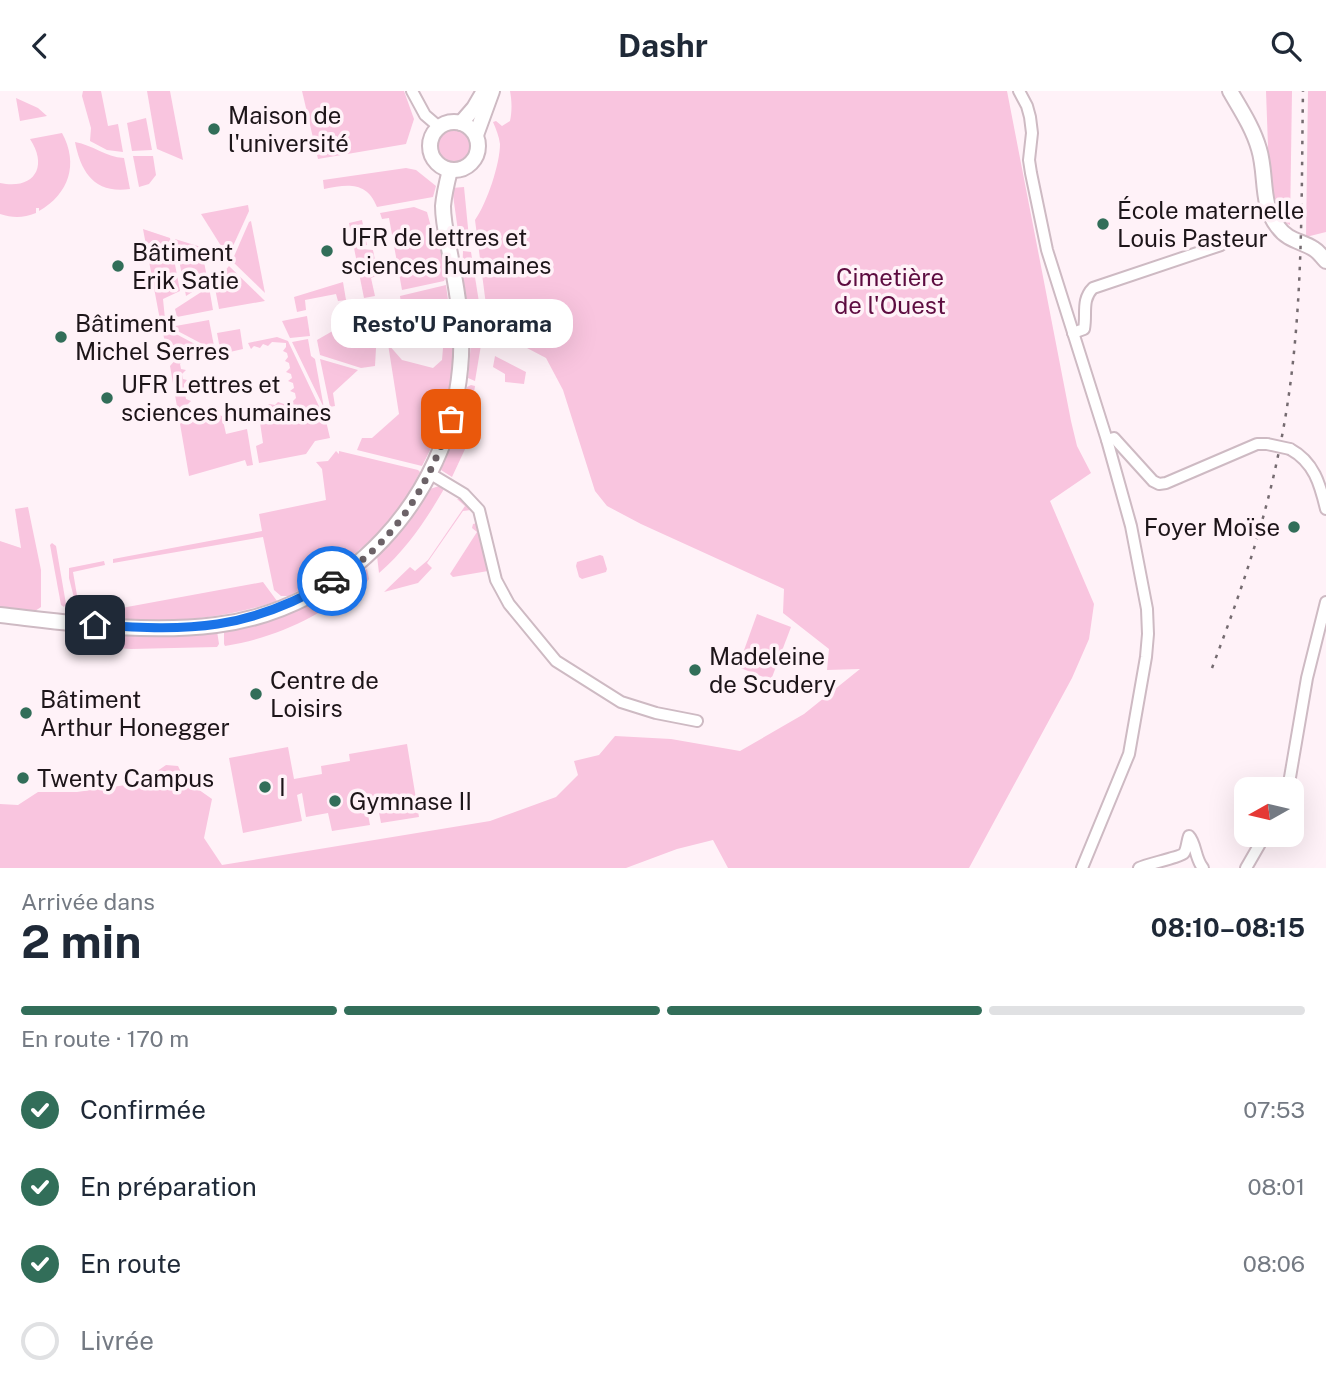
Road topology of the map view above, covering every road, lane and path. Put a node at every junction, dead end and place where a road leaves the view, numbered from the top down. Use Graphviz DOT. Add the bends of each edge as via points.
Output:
graph roads {
  1 [pos="412,91"];
  2 [pos="484,91"];
  3 [pos="492,91"];
  4 [pos="1019,91"];
  5 [pos="1230,91"];
  6 [pos="461,123"];
  7 [pos="439,127"];
  8 [pos="476,135"];
  9 [pos="450,170"];
  10 [pos="1221,245"];
  11 [pos="1326,261"];
  12 [pos="1073,333"];
  13 [pos="1107,440"];
  14 [pos="429,473"];
  15 [pos="1326,509"];
  16 [pos="1326,602"];
  17 [pos="0,615"];
  18 [pos="697,722"];
  19 [pos="1290,777"];
  20 [pos="1258,847"];
  21 [pos="1082,868"];
  22 [pos="1139,868"];
  23 [pos="1202,868"];
  24 [pos="1246,868"];
  1 -- 7 [label="street" via="425,115"];
  2 -- 6 [label="street"];
  3 -- 8 [label="street"];
  4 -- 12 [label="street" via="1031,125 1031,173 1047,250"];
  5 -- 11 [label="street" via="1259,149 1265,197 1278,227"];
  6 -- 7 [label="street"];
  6 -- 8 [label="street"];
  7 -- 9 [label="street" via="431,139 431,154"];
  8 -- 9 [label="street" via="474,160 463,169"];
  9 -- 14 [label="street" via="443,208 460,312 460,368 451,419"];
  10 -- 12 [label="street" via="1093,288 1084,304 1084,329"];
  12 -- 13 [label="street"];
  13 -- 15 [label="street, bridge" via="1114,438 1159,484 1257,444 1290,449 1311,467"];
  13 -- 21 [label="street" via="1142,571 1149,634 1129,754"];
  14 -- 17 [label="street" via="398,524 358,565 303,597 252,618 219,625 156,628"];
  14 -- 18 [label="street" via="464,494 479,510 496,580 509,604 556,661 621,702"];
  16 -- 19 [label="street"];
  20 -- 24 [label="street"];
  22 -- 23 [label="street" via="1184,854 1189,836"];
}
